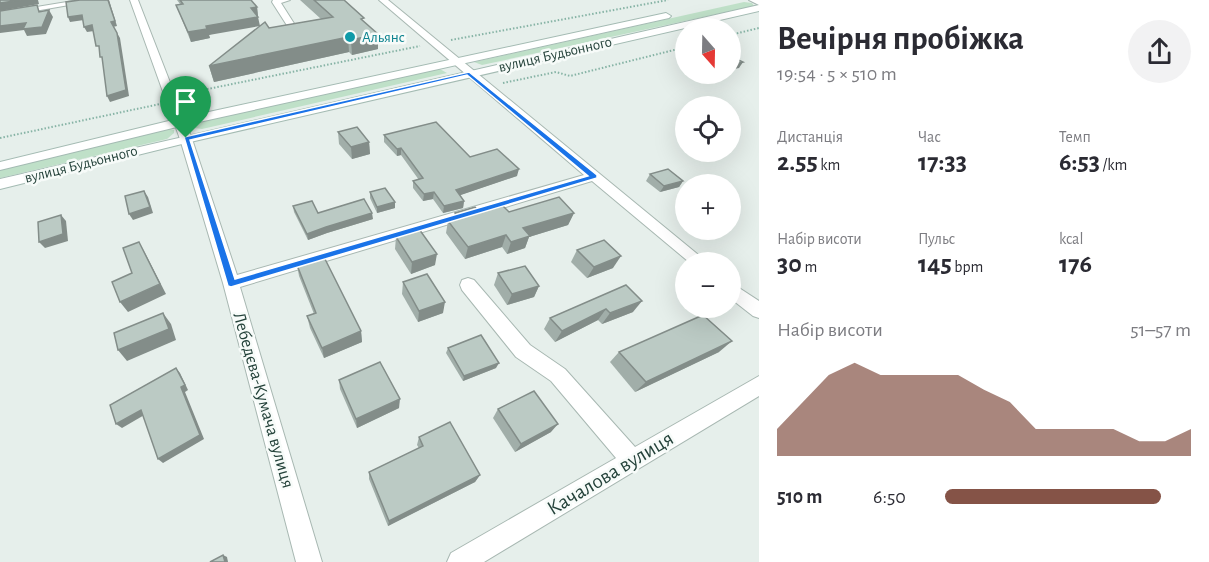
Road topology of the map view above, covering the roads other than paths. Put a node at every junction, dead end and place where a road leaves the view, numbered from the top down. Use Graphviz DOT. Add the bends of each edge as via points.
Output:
graph roads {
  1 [pos="94,0"];
  2 [pos="134,0"];
  3 [pos="286,0"];
  4 [pos="383,0"];
  5 [pos="741,0"];
  6 [pos="753,0"];
  7 [pos="759,2"];
  8 [pos="705,8"];
  9 [pos="759,8"];
  10 [pos="683,13"];
  11 [pos="0,15"];
  12 [pos="291,25"];
  13 [pos="454,61"];
  14 [pos="469,73"];
  15 [pos="181,122"];
  16 [pos="186,138"];
  17 [pos="0,166"];
  18 [pos="594,176"];
  19 [pos="0,184"];
  20 [pos="687,252"];
  21 [pos="231,284"];
  22 [pos="468,285"];
  23 [pos="741,297"];
  24 [pos="759,311"];
  25 [pos="759,385"];
  26 [pos="632,460"];
  27 [pos="309,562"];
  28 [pos="460,562"];
  1 -- 11 [label="street"];
  2 -- 15 [label="street, Лебедєва-Кумача вулиця"];
  3 -- 12 [label="street" via="276,2"];
  4 -- 13 [label="street"];
  5 -- 8 [label="main road"];
  6 -- 7 [label="main road"];
  9 -- 14 [label="main road, вулиця Будьонного"];
  10 -- 13 [label="main road, вулиця Будьонного"];
  13 -- 14 [label="street"];
  13 -- 15 [label="main road, вулиця Будьонного"];
  14 -- 16 [label="main road, вулиця Будьонного"];
  14 -- 18 [label="street"];
  15 -- 16 [label="street, Лебедєва-Кумача вулиця"];
  15 -- 17 [label="main road, вулиця Будьонного"];
  16 -- 19 [label="main road, вулиця Будьонного"];
  16 -- 21 [label="street, Лебедєва-Кумача вулиця"];
  18 -- 20 [label="street"];
  18 -- 21 [label="street"];
  21 -- 27 [label="street, Лебедєва-Кумача вулиця"];
  22 -- 26 [label="street" via="523,351 558,375"];
  23 -- 24 [label="street"];
  25 -- 26 [label="street, Качалова вулиця"];
  26 -- 28 [label="street, Качалова вулиця"];
}
